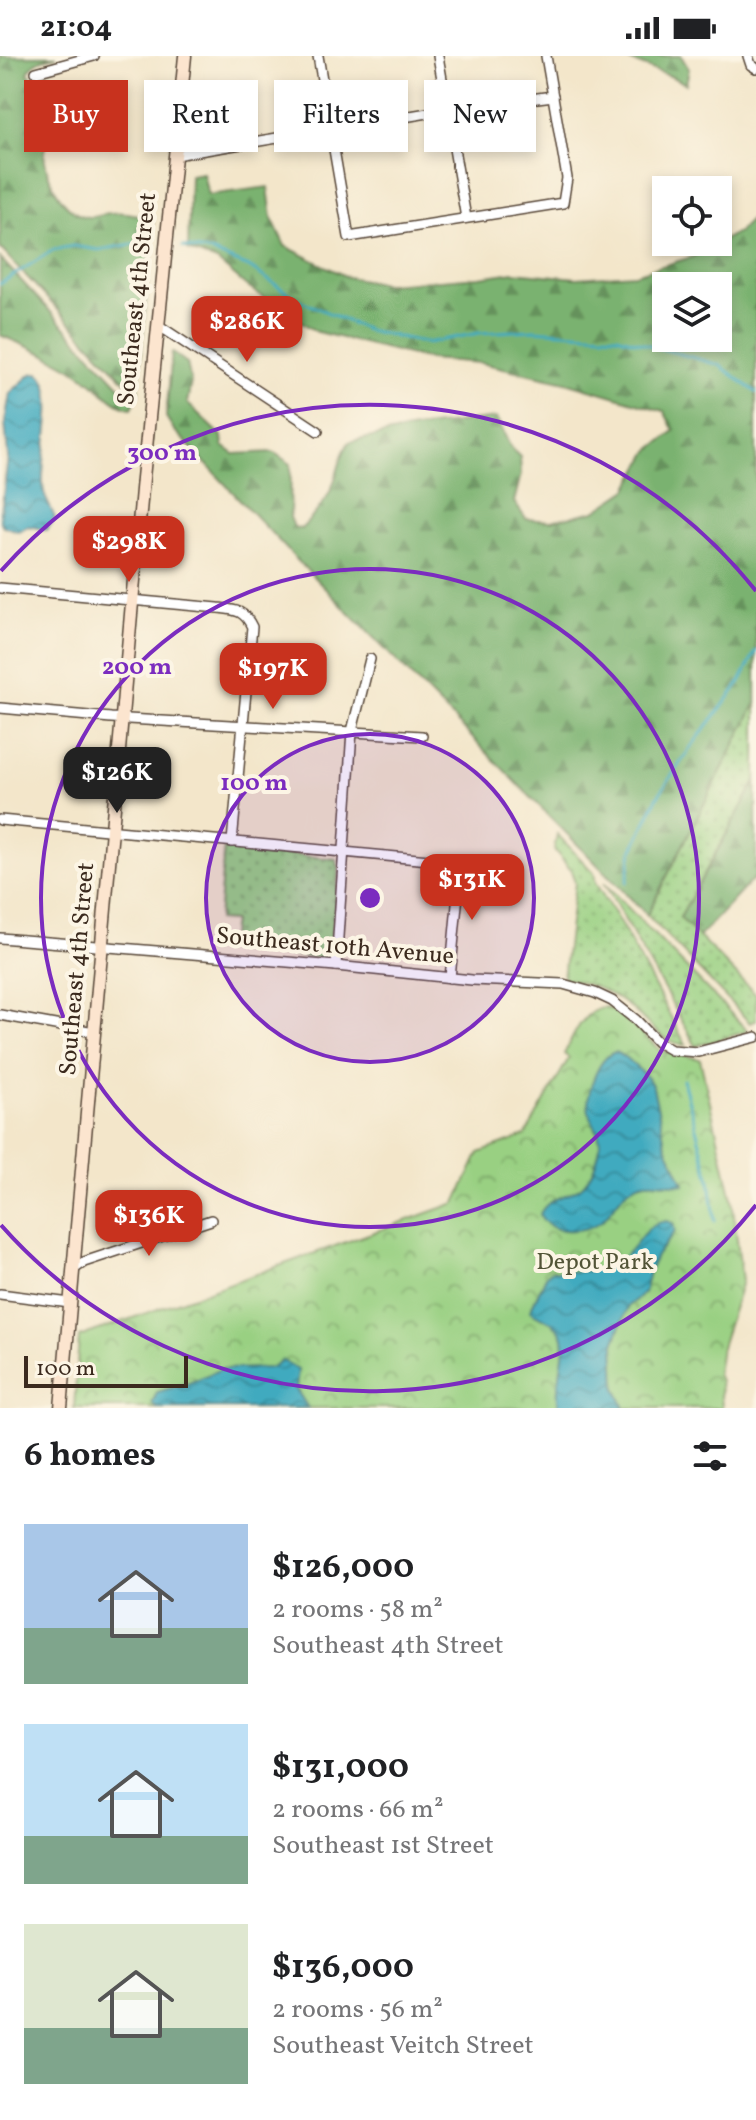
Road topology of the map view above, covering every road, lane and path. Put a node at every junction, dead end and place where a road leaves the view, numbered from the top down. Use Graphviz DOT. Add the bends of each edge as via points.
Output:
graph roads {
  1 [pos="94,56"];
  2 [pos="185,56"];
  3 [pos="318,56"];
  4 [pos="438,56"];
  5 [pos="546,56"];
  6 [pos="748,56"];
  7 [pos="756,68"];
  8 [pos="36,72"];
  9 [pos="322,80"];
  10 [pos="442,80"];
  11 [pos="553,96"];
  12 [pos="536,98"];
  13 [pos="274,138"];
  14 [pos="334,152"];
  15 [pos="454,152"];
  16 [pos="175,155"];
  17 [pos="466,218"];
  18 [pos="158,325"];
  19 [pos="318,431"];
  20 [pos="0,588"];
  21 [pos="132,601"];
  22 [pos="370,659"];
  23 [pos="0,708"];
  24 [pos="122,718"];
  25 [pos="242,725"];
  26 [pos="352,732"];
  27 [pos="422,736"];
  28 [pos="0,820"];
  29 [pos="113,831"];
  30 [pos="232,842"];
  31 [pos="345,852"];
  32 [pos="0,938"];
  33 [pos="102,945"];
  34 [pos="336,966"];
  35 [pos="450,978"];
  36 [pos="0,1015"];
  37 [pos="94,1032"];
  38 [pos="756,1037"];
  39 [pos="211,1220"];
  40 [pos="74,1269"];
  41 [pos="0,1294"];
  42 [pos="70,1303"];
  43 [pos="61,1408"];
  1 -- 8 [label="street"];
  2 -- 16 [label="street, Southeast 4th Street"];
  3 -- 9 [label="street"];
  4 -- 10 [label="street"];
  5 -- 11 [label="street"];
  6 -- 7 [label="street"];
  11 -- 12 [label="street"];
  11 -- 17 [label="street" via="567,178 563,203"];
  13 -- 16 [label="street"];
  14 -- 17 [label="street" via="349,237"];
  15 -- 17 [label="street"];
  16 -- 18 [label="street, Southeast 4th Street"];
  18 -- 19 [label="street"];
  18 -- 21 [label="street, Southeast 4th Street"];
  20 -- 21 [label="street"];
  21 -- 24 [label="street, Southeast 4th Street"];
  21 -- 25 [label="street" via="246,615 252,627"];
  22 -- 26 [label="street"];
  23 -- 24 [label="street"];
  24 -- 25 [label="street"];
  24 -- 29 [label="street, Southeast 4th Street"];
  25 -- 26 [label="street"];
  25 -- 30 [label="street"];
  26 -- 27 [label="street"];
  26 -- 31 [label="street"];
  28 -- 29 [label="street"];
  29 -- 30 [label="street"];
  29 -- 33 [label="street, Southeast 4th Street"];
  30 -- 31 [label="street"];
  31 -- 34 [label="street"];
  31 -- 35 [label="street" via="461,863"];
  32 -- 33 [label="street, Southeast 10th Avenue"];
  33 -- 34 [label="street, Southeast 10th Avenue"];
  33 -- 37 [label="street, Southeast 4th Street"];
  34 -- 35 [label="street, Southeast 10th Avenue"];
  35 -- 38 [label="street, Southeast 10th Avenue" via="549,982 587,990 621,1007 671,1050 693,1052"];
  36 -- 37 [label="street"];
  37 -- 40 [label="street, Southeast 4th Street"];
  39 -- 40 [label="street"];
  40 -- 42 [label="street, Southeast 4th Street"];
  41 -- 42 [label="street"];
  42 -- 43 [label="street, Southeast 4th Street"];
}
